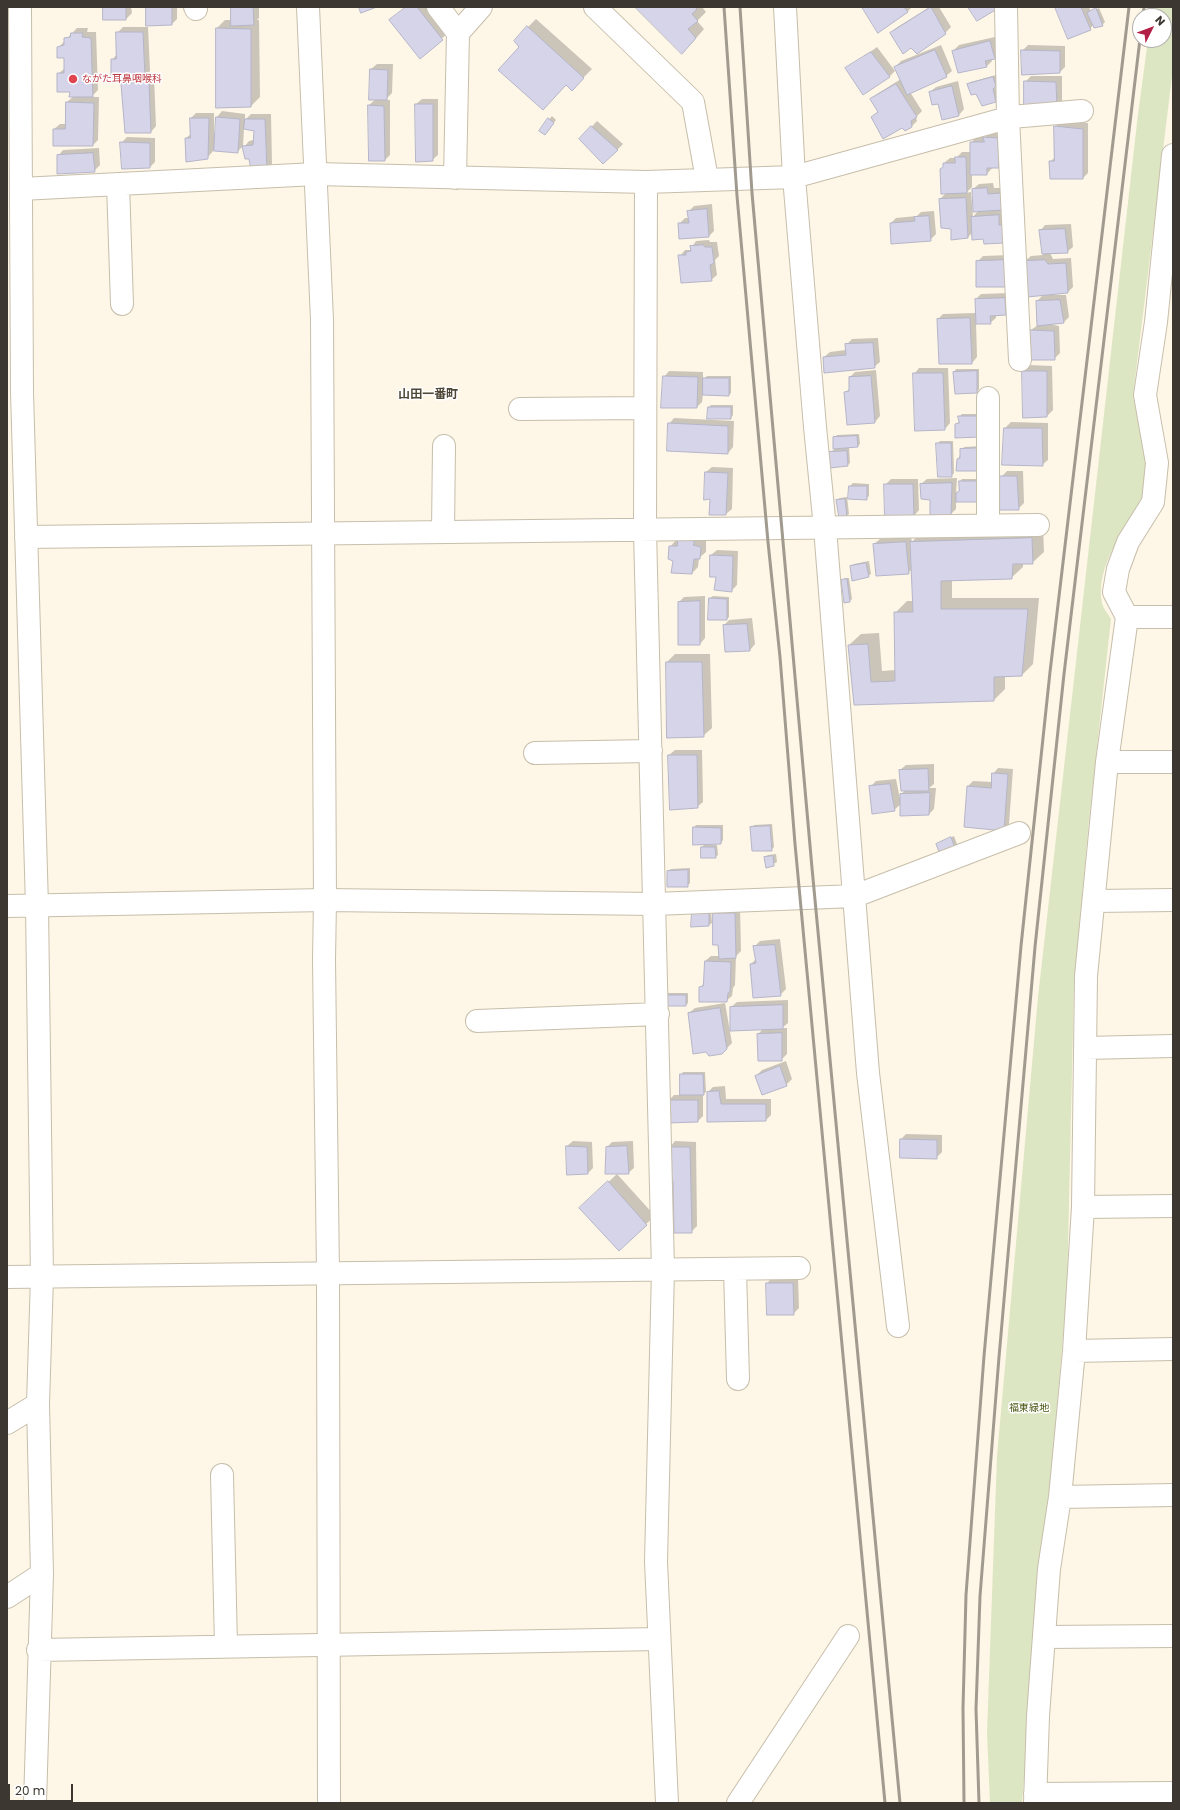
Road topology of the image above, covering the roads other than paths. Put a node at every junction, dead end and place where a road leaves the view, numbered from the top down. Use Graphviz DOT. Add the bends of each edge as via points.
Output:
graph roads {
  1 [pos="20,7"];
  2 [pos="308,7"];
  3 [pos="438,7"];
  4 [pos="481,7"];
  5 [pos="595,7"];
  6 [pos="785,7"];
  7 [pos="1006,7"];
  8 [pos="458,33"];
  9 [pos="1082,112"];
  10 [pos="1008,118"];
  11 [pos="1173,155"];
  12 [pos="316,174"];
  13 [pos="794,177"];
  14 [pos="455,178"];
  15 [pos="707,179"];
  16 [pos="646,182"];
  17 [pos="118,184"];
  18 [pos="21,189"];
  19 [pos="122,304"];
  20 [pos="1164,322"];
  21 [pos="1020,360"];
  22 [pos="14,392"];
  23 [pos="988,398"];
  24 [pos="645,408"];
  25 [pos="520,409"];
  26 [pos="444,446"];
  27 [pos="1165,463"];
  28 [pos="988,525"];
  29 [pos="1038,525"];
  30 [pos="825,528"];
  31 [pos="645,530"];
  32 [pos="443,531"];
  33 [pos="323,532"];
  34 [pos="26,537"];
  35 [pos="1127,617"];
  36 [pos="1173,617"];
  37 [pos="651,751"];
  38 [pos="535,753"];
  39 [pos="1107,762"];
  40 [pos="1173,762"];
  41 [pos="1019,833"];
  42 [pos="855,896"];
  43 [pos="325,900"];
  44 [pos="1095,900"];
  45 [pos="1173,900"];
  46 [pos="656,904"];
  47 [pos="7,906"];
  48 [pos="37,906"];
  49 [pos="658,1014"];
  50 [pos="477,1021"];
  51 [pos="1173,1046"];
  52 [pos="1085,1048"];
  53 [pos="1173,1206"];
  54 [pos="1082,1207"];
  55 [pos="799,1268"];
  56 [pos="735,1269"];
  57 [pos="663,1270"];
  58 [pos="328,1274"];
  59 [pos="7,1277"];
  60 [pos="42,1277"];
  61 [pos="898,1326"];
  62 [pos="1173,1349"];
  63 [pos="1074,1351"];
  64 [pos="738,1379"];
  65 [pos="38,1404"];
  66 [pos="7,1423"];
  67 [pos="222,1475"];
  68 [pos="1173,1495"];
  69 [pos="1060,1497"];
  70 [pos="42,1574"];
  71 [pos="7,1597"];
  72 [pos="848,1636"];
  73 [pos="1173,1636"];
  74 [pos="1045,1637"];
  75 [pos="659,1639"];
  76 [pos="329,1644"];
  77 [pos="226,1646"];
  78 [pos="38,1650"];
  79 [pos="1173,1792"];
  80 [pos="1035,1798"];
  81 [pos="35,1803"];
  82 [pos="330,1803"];
  83 [pos="667,1803"];
  84 [pos="738,1803"];
  1 -- 18 [label="street"];
  2 -- 12 [label="street"];
  3 -- 8 [label="street"];
  4 -- 8 [label="street"];
  5 -- 15 [label="street" via="693,102"];
  6 -- 13 [label="street"];
  7 -- 10 [label="street"];
  8 -- 14 [label="street"];
  9 -- 10 [label="street"];
  10 -- 13 [label="street"];
  10 -- 21 [label="street"];
  11 -- 20 [label="street"];
  12 -- 14 [label="street"];
  12 -- 17 [label="street"];
  12 -- 33 [label="street" via="322,320"];
  13 -- 15 [label="street"];
  13 -- 30 [label="street"];
  14 -- 16 [label="street"];
  15 -- 16 [label="street"];
  16 -- 24 [label="street"];
  17 -- 18 [label="street"];
  17 -- 19 [label="street"];
  18 -- 22 [label="street"];
  20 -- 27 [label="street" via="1145,395"];
  22 -- 34 [label="street"];
  23 -- 28 [label="street"];
  24 -- 25 [label="street"];
  24 -- 31 [label="street"];
  26 -- 32 [label="street"];
  27 -- 35 [label="street" via="1153,502 1128,542 1118,568 1114,592"];
  28 -- 29 [label="street"];
  28 -- 30 [label="street"];
  30 -- 31 [label="street"];
  30 -- 42 [label="street"];
  31 -- 32 [label="street"];
  31 -- 37 [label="street"];
  32 -- 33 [label="street"];
  33 -- 34 [label="street"];
  33 -- 43 [label="street"];
  34 -- 48 [label="street"];
  35 -- 36 [label="street"];
  35 -- 39 [label="street"];
  37 -- 38 [label="street"];
  37 -- 46 [label="street"];
  39 -- 40 [label="street"];
  39 -- 44 [label="street"];
  41 -- 42 [label="street"];
  42 -- 46 [label="street"];
  42 -- 61 [label="street" via="868,1073"];
  43 -- 46 [label="street"];
  43 -- 48 [label="street"];
  43 -- 58 [label="street"];
  44 -- 45 [label="street"];
  44 -- 52 [label="street" via="1086,976"];
  46 -- 49 [label="street"];
  47 -- 48 [label="street"];
  48 -- 60 [label="street"];
  49 -- 50 [label="street"];
  49 -- 57 [label="street"];
  51 -- 52 [label="street"];
  52 -- 54 [label="street"];
  53 -- 54 [label="street"];
  54 -- 63 [label="street"];
  55 -- 56 [label="street"];
  56 -- 57 [label="street"];
  56 -- 64 [label="street"];
  57 -- 58 [label="street"];
  57 -- 75 [label="street" via="656,1562"];
  58 -- 60 [label="street"];
  58 -- 76 [label="street"];
  59 -- 60 [label="street"];
  60 -- 65 [label="street"];
  62 -- 63 [label="street"];
  63 -- 69 [label="street"];
  65 -- 66 [label="street"];
  65 -- 70 [label="street"];
  67 -- 77 [label="street"];
  68 -- 69 [label="street"];
  69 -- 74 [label="street" via="1048,1569"];
  70 -- 71 [label="street"];
  70 -- 78 [label="street"];
  72 -- 84 [label="street"];
  73 -- 74 [label="street"];
  74 -- 80 [label="street" via="1038,1716"];
  75 -- 76 [label="street"];
  75 -- 83 [label="street"];
  76 -- 77 [label="street"];
  76 -- 82 [label="street"];
  77 -- 78 [label="street"];
  78 -- 81 [label="street"];
  79 -- 80 [label="street"];
}
